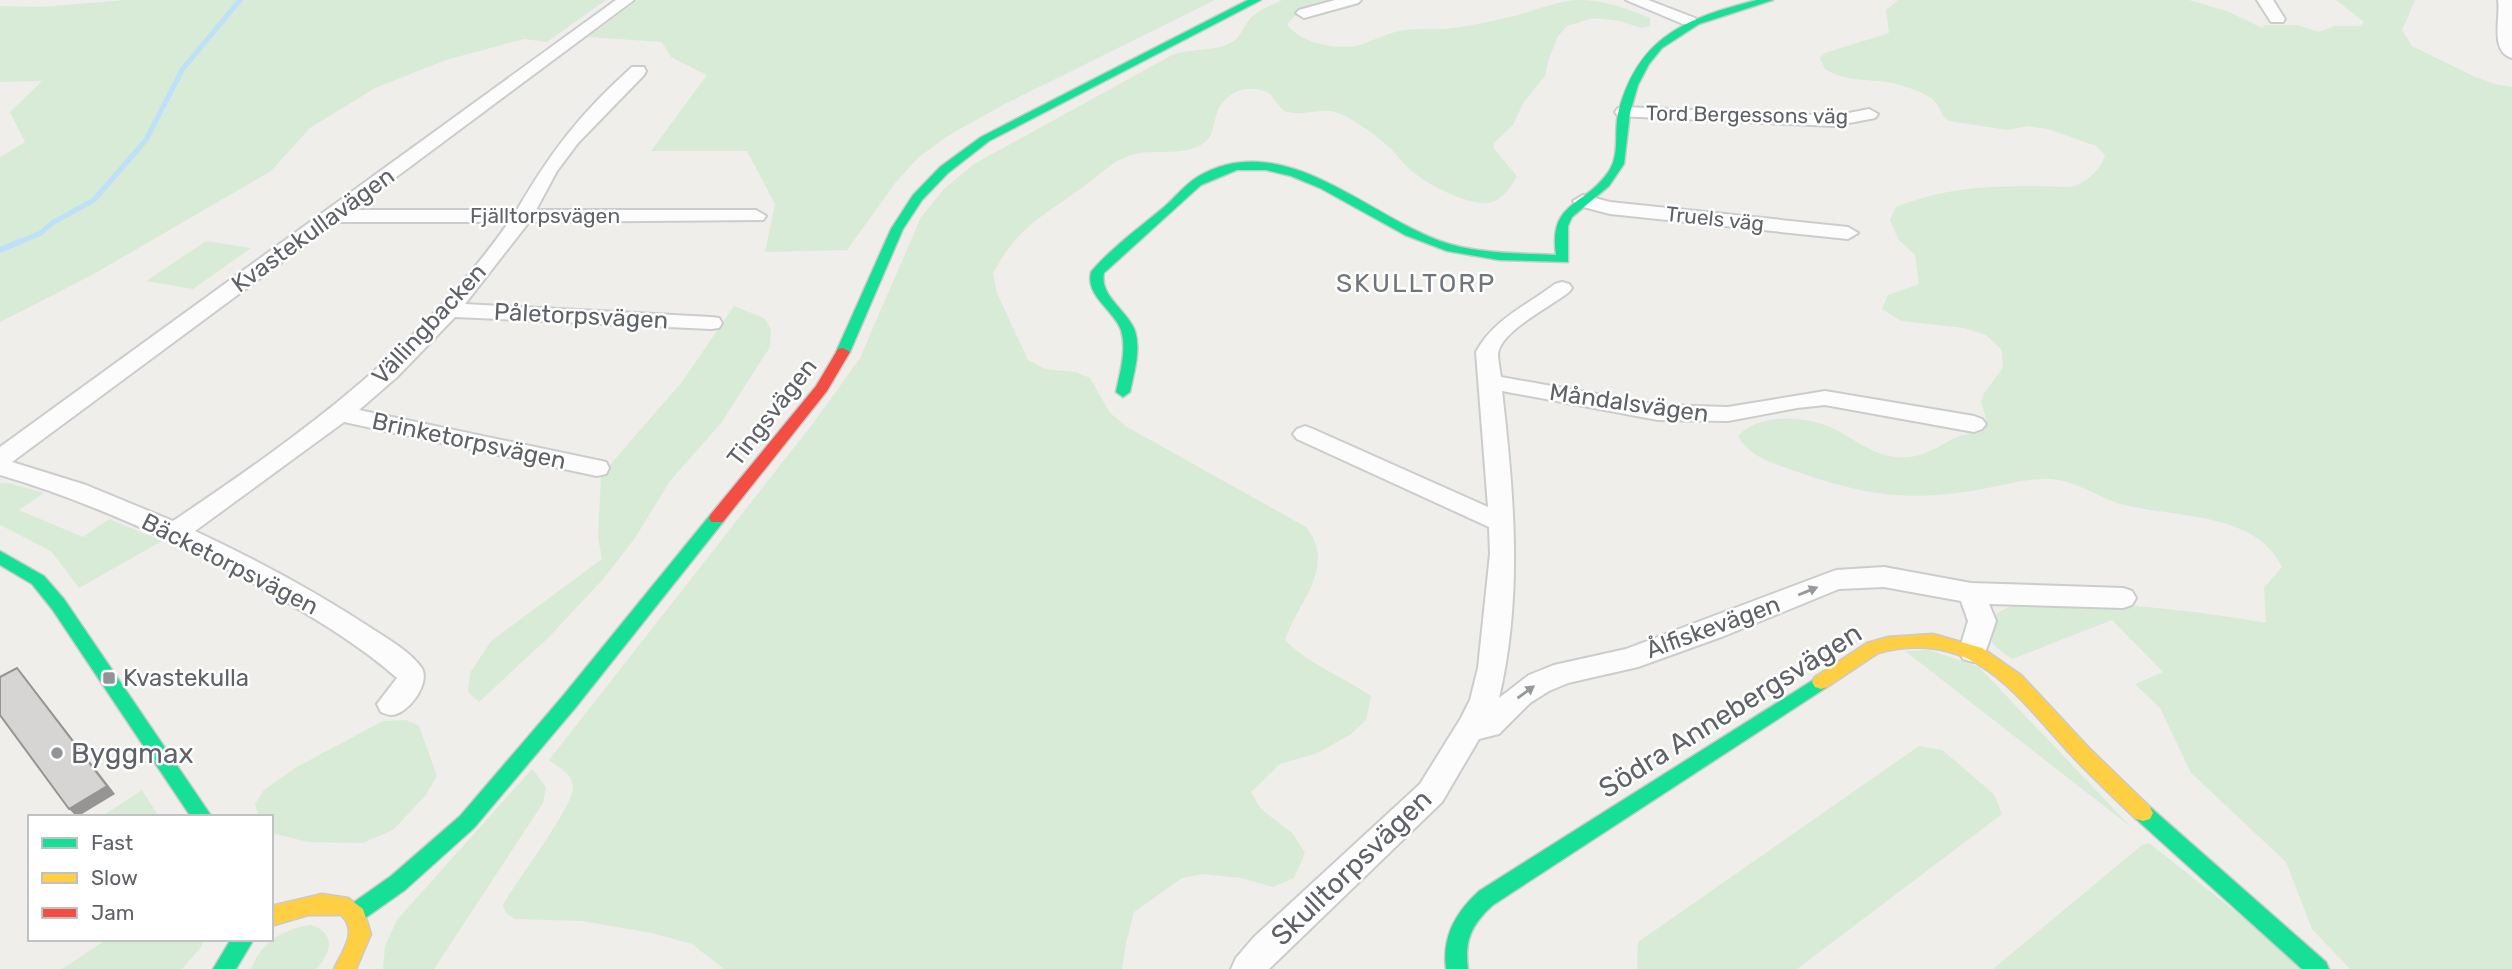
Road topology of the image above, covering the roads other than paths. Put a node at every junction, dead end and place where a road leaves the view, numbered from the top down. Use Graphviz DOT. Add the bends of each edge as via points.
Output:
graph roads {
  1 [pos="626,0"];
  2 [pos="1256,0"];
  3 [pos="1353,0"];
  4 [pos="1634,0"];
  5 [pos="1768,0"];
  6 [pos="2265,0"];
  7 [pos="2506,0"];
  8 [pos="1304,13"];
  9 [pos="2277,19"];
  10 [pos="1689,21"];
  11 [pos="2512,52"];
  12 [pos="638,71"];
  13 [pos="1624,112"];
  14 [pos="1869,114"];
  15 [pos="1583,201"];
  16 [pos="333,216"];
  17 [pos="756,216"];
  18 [pos="522,217"];
  19 [pos="1848,233"];
  20 [pos="1562,288"];
  21 [pos="450,310"];
  22 [pos="711,323"];
  23 [pos="1491,382"];
  24 [pos="1123,392"];
  25 [pos="341,414"];
  26 [pos="1973,424"];
  27 [pos="1305,434"];
  28 [pos="0,459"];
  29 [pos="0,467"];
  30 [pos="597,468"];
  31 [pos="1503,520"];
  32 [pos="175,531"];
  33 [pos="0,557"];
  34 [pos="1971,593"];
  35 [pos="2123,598"];
  36 [pos="1973,651"];
  37 [pos="391,704"];
  38 [pos="1472,725"];
  39 [pos="201,815"];
  40 [pos="273,914"];
  41 [pos="354,914"];
  42 [pos="242,941"];
  43 [pos="356,962"];
  44 [pos="224,969"];
  45 [pos="345,969"];
  46 [pos="1248,969"];
  47 [pos="1457,969"];
  48 [pos="2318,969"];
  1 -- 16 [label="street, Kvastekullavägen"];
  2 -- 41 [label="street, Tingsvägen" via="985,139 925,189 901,223 858,322 822,388 467,821 398,883"];
  3 -- 8 [label="street"];
  4 -- 10 [label="street"];
  5 -- 10 [label="street"];
  6 -- 9 [label="street"];
  7 -- 11 [label="street" via="2503,34"];
  10 -- 13 [label="street" via="1653,47 1637,72"];
  12 -- 18 [label="street, Vällingbacken" via="552,165"];
  13 -- 14 [label="street, Tord Bergessons väg" via="1834,121"];
  13 -- 15 [label="street" via="1616,170"];
  15 -- 19 [label="street, Truels väg" via="1610,208"];
  15 -- 24 [label="street" via="1558,226 1563,259 1440,246 1408,233 1338,190 1263,166 1205,177 1095,278 1129,332"];
  16 -- 18 [label="street, Fjälltorpsvägen"];
  16 -- 28 [label="street, Kvastekullavägen"];
  17 -- 18 [label="street, Fjälltorpsvägen"];
  18 -- 21 [label="street, Vällingbacken"];
  20 -- 23 [label="street, Skulltorpsvägen" via="1492,341 1487,352"];
  21 -- 22 [label="street, Påletorpsvägen"];
  21 -- 25 [label="street, Vällingbacken"];
  23 -- 26 [label="street, Måndalsvägen" via="1688,415 1724,415 1825,398"];
  23 -- 31 [label="street, Skulltorpsvägen"];
  25 -- 30 [label="street, Brinketorpsvägen"];
  25 -- 32 [label="street, Vällingbacken"];
  27 -- 31 [label="street" via="1489,518"];
  29 -- 32 [label="street, Bäcketorpsvägen" via="76,490"];
  31 -- 38 [label="street, Skulltorpsvägen" via="1501,595 1492,668"];
  32 -- 37 [label="street, Bäcketorpsvägen" via="248,567 401,664 411,674 411,681"];
  33 -- 39 [label="street" via="38,580 58,604"];
  34 -- 35 [label="street, Ålfiskevägen"];
  34 -- 36 [label="street" via="1982,621"];
  38 -- 34 [label="street, Ålfiskevägen, one-way" via="1489,726 1520,695 1564,673 1628,659 1836,580 1884,577"];
  36 -- 47 [label="street, Södra Annebergsvägen" via="1925,639 1903,639 1873,648 1486,898 1464,917 1454,938"];
  36 -- 48 [label="street, Södra Annebergsvägen" via="2009,675 2136,807"];
  38 -- 46 [label="street, Skulltorpsvägen" via="1431,793"];
  40 -- 41 [label="street" via="321,901 340,904"];
  41 -- 43 [label="street" via="359,925"];
  42 -- 44 [label="street"];
  43 -- 45 [label="street"];
}
